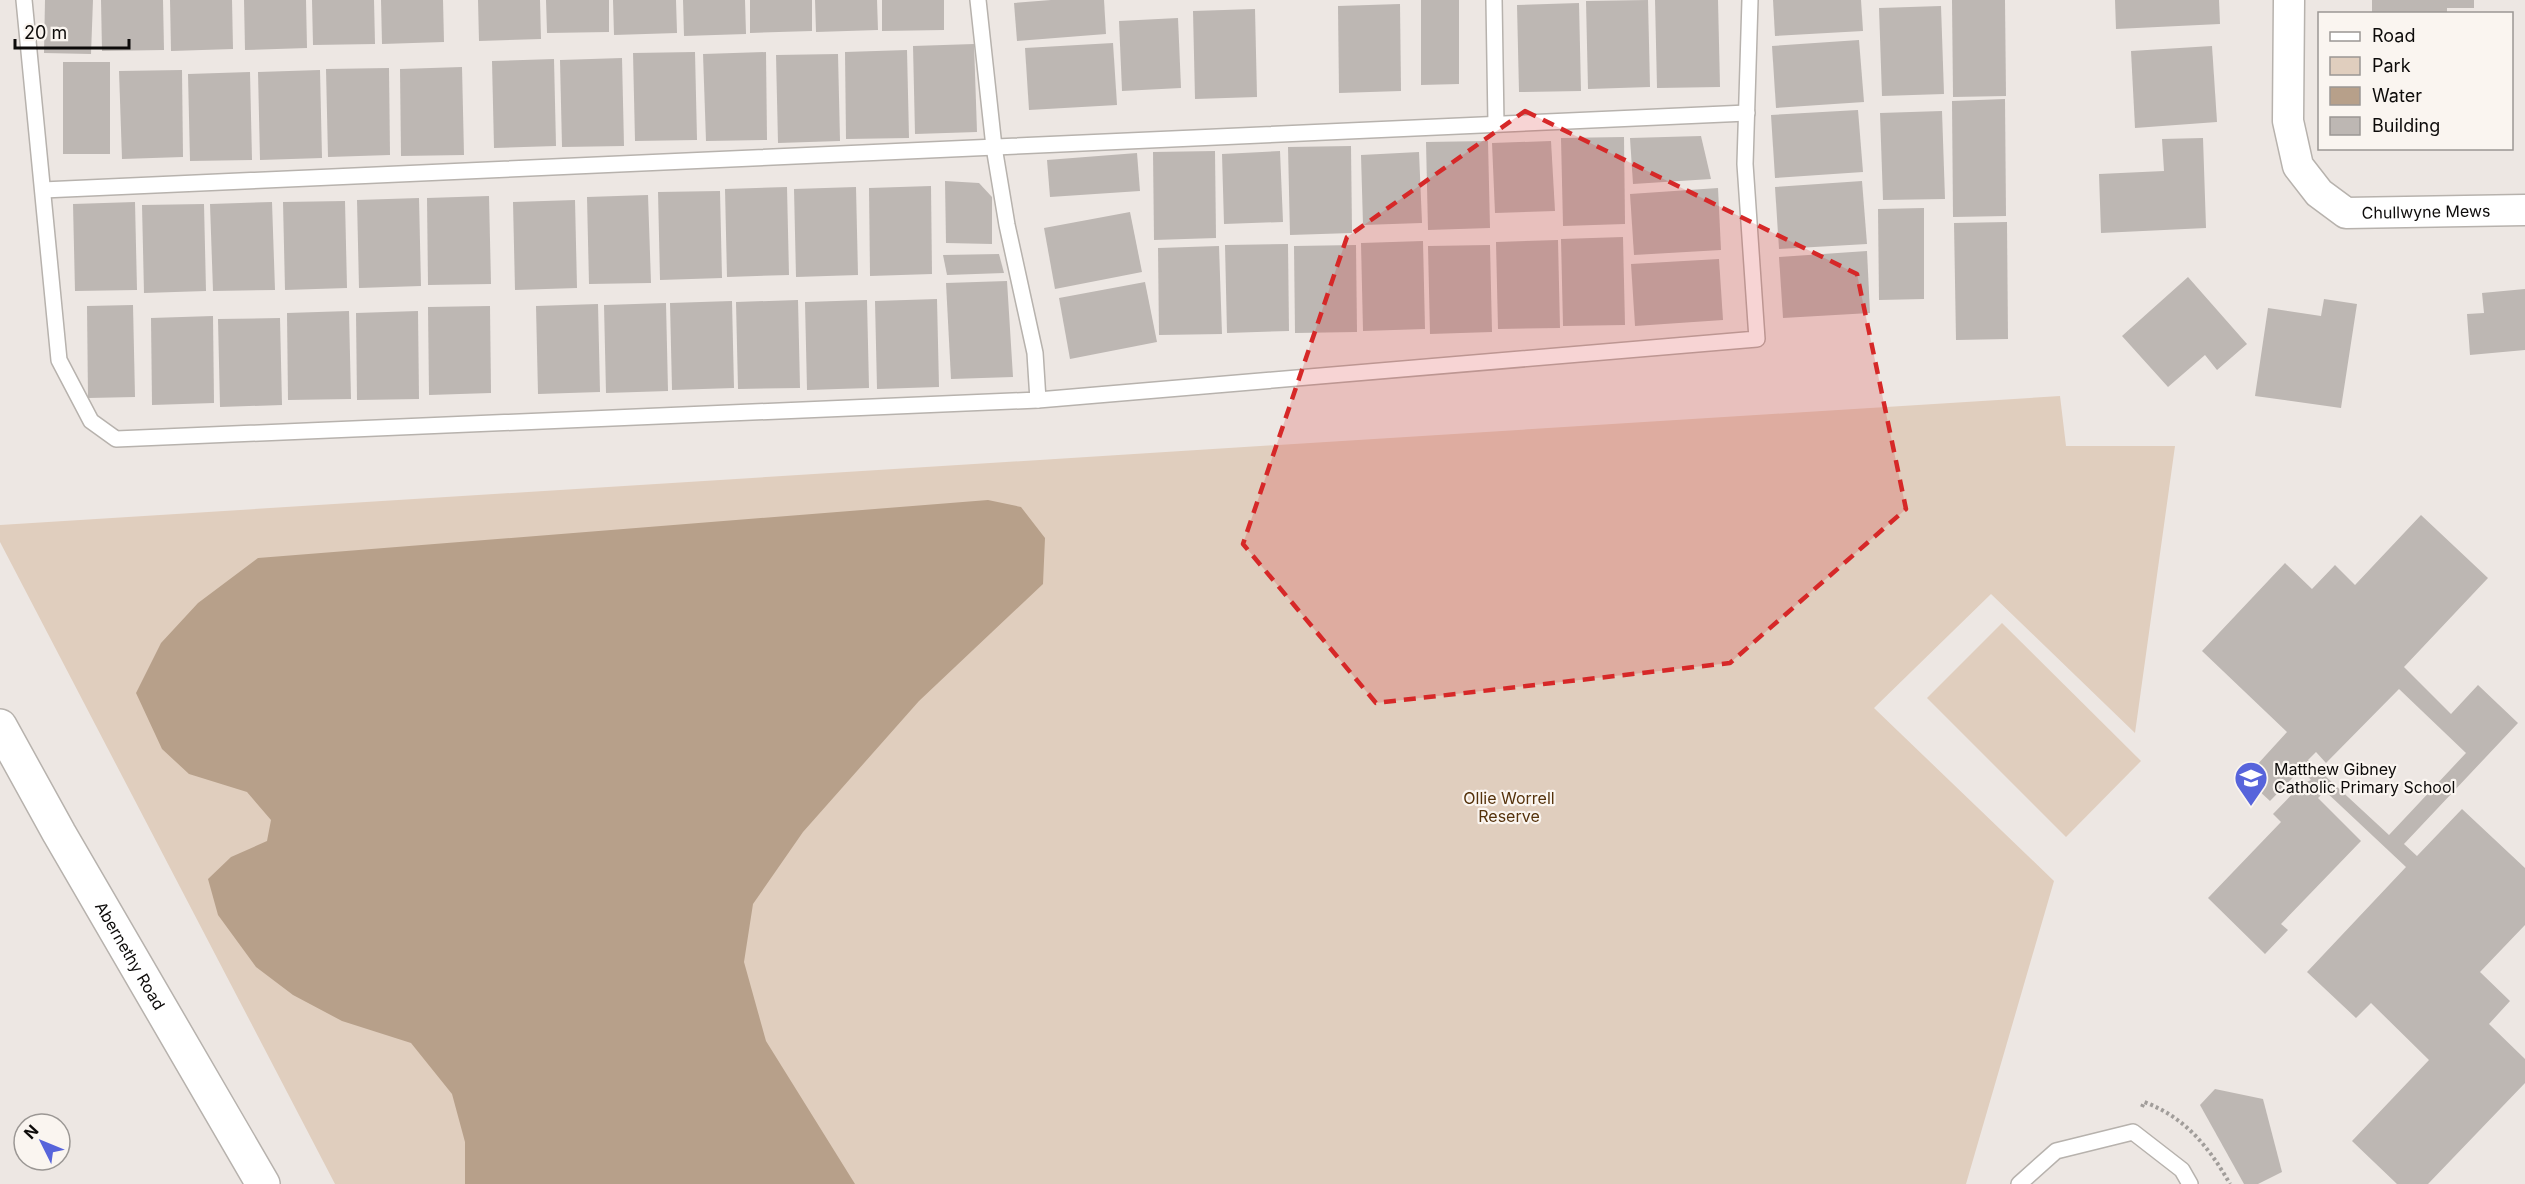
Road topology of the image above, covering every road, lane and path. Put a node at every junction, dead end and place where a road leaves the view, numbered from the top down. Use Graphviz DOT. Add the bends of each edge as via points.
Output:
graph roads {
  1 [pos="24,0"];
  2 [pos="978,0"];
  3 [pos="1494,0"];
  4 [pos="1750,0"];
  5 [pos="2289,0"];
  6 [pos="1747,113"];
  7 [pos="1496,124"];
  8 [pos="994,147"];
  9 [pos="43,190"];
  10 [pos="2525,210"];
  11 [pos="1038,400"];
  12 [pos="0,726"];
  13 [pos="263,1184"];
  14 [pos="2019,1184"];
  15 [pos="2190,1184"];
  1 -- 9 [label="lane"];
  2 -- 8 [label="lane"];
  3 -- 7 [label="lane"];
  4 -- 6 [label="lane"];
  5 -- 10 [label="street, Chullwyne Mews" via="2288,121 2298,166 2319,193 2346,213"];
  6 -- 7 [label="lane"];
  6 -- 11 [label="lane" via="1745,164 1757,339"];
  7 -- 8 [label="lane"];
  8 -- 9 [label="lane"];
  8 -- 11 [label="lane" via="1035,352"];
  9 -- 11 [label="lane" via="59,360 91,421 116,439"];
  12 -- 13 [label="main road, Abernethy Road"];
  14 -- 15 [label="lane" via="2056,1151 2133,1132 2182,1170"];
}
